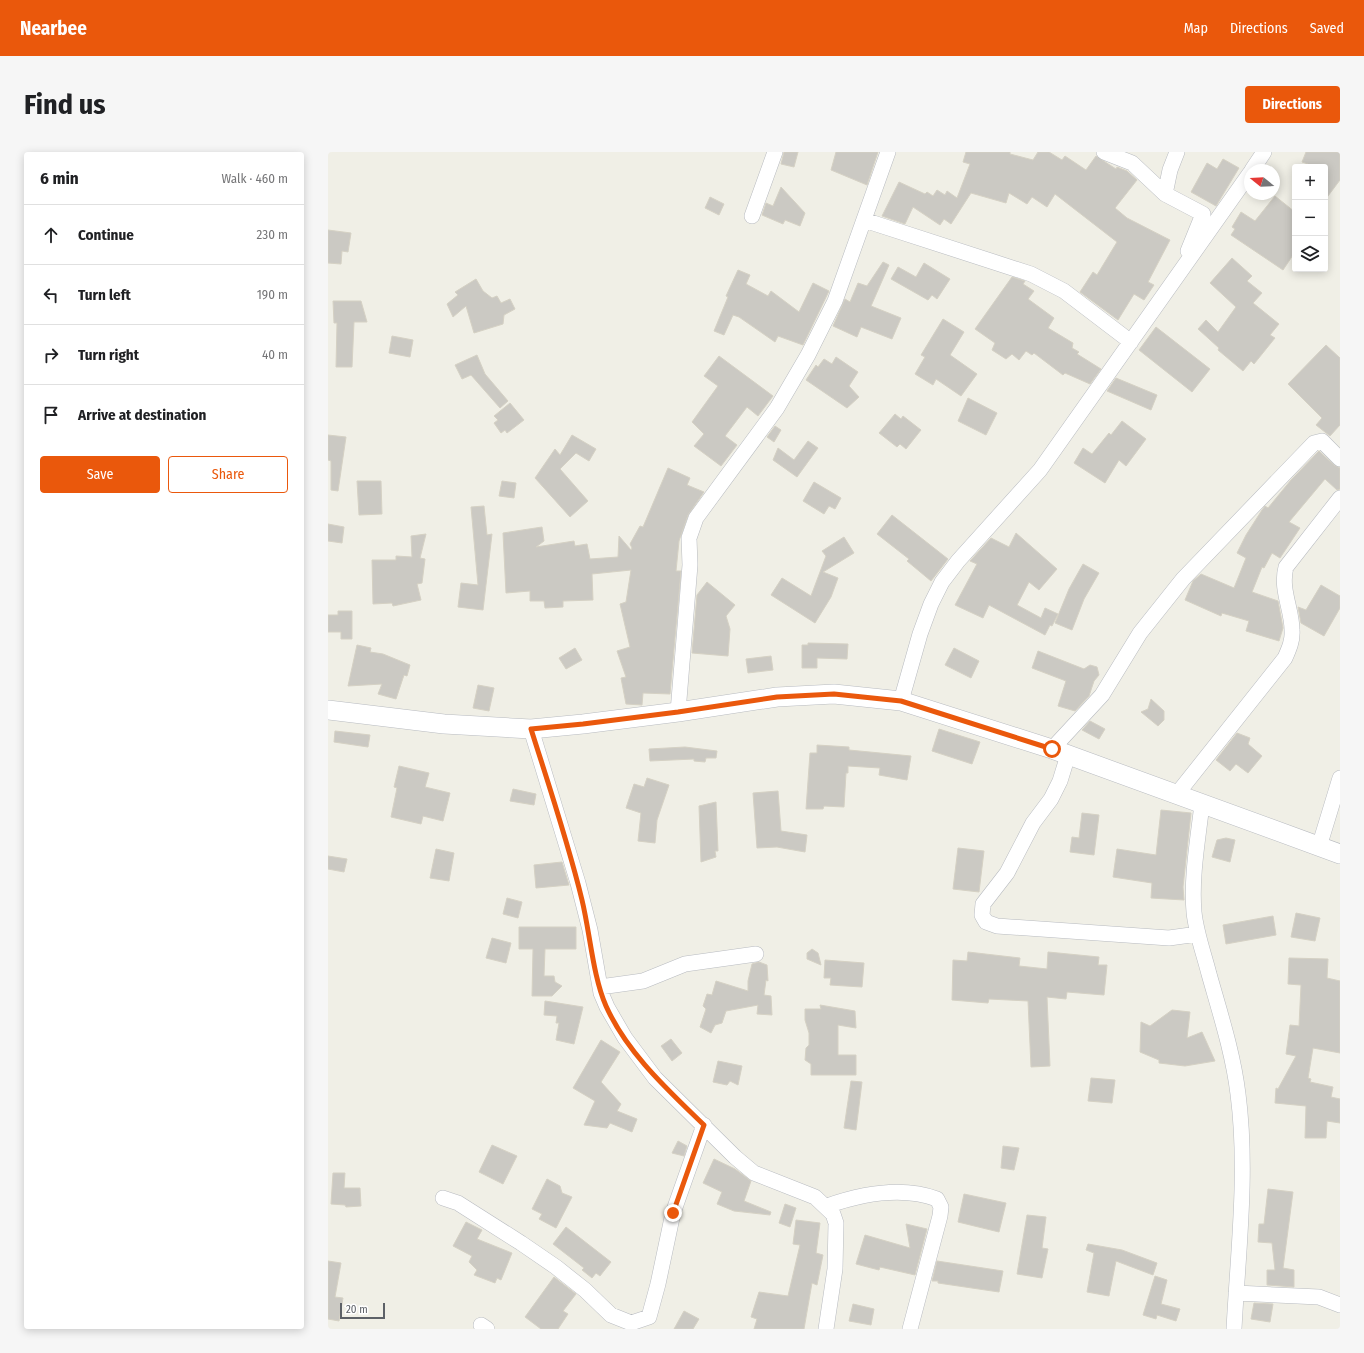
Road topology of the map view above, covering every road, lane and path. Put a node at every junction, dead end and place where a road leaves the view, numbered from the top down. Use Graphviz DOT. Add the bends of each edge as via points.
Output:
graph roads {
  1 [pos="775,152"];
  2 [pos="888,152"];
  3 [pos="1104,152"];
  4 [pos="1177,152"];
  5 [pos="1264,152"];
  6 [pos="1256,164"];
  7 [pos="1244,181"];
  8 [pos="1165,194"];
  9 [pos="752,216"];
  10 [pos="864,220"];
  11 [pos="1174,279"];
  12 [pos="1132,342"];
  13 [pos="1340,459"];
  14 [pos="1340,498"];
  15 [pos="901,701"];
  16 [pos="328,710"];
  17 [pos="678,712"];
  18 [pos="531,729"];
  19 [pos="1060,752"];
  20 [pos="1340,778"];
  21 [pos="1177,794"];
  22 [pos="1202,804"];
  23 [pos="1319,847"];
  24 [pos="1340,854"];
  25 [pos="1198,934"];
  26 [pos="756,954"];
  27 [pos="600,988"];
  28 [pos="704,1125"];
  29 [pos="442,1198"];
  30 [pos="827,1206"];
  31 [pos="1236,1293"];
  32 [pos="1340,1305"];
  33 [pos="826,1329"];
  34 [pos="910,1329"];
  35 [pos="1234,1329"];
  1 -- 9 [label="street"];
  2 -- 10 [label="street"];
  3 -- 8 [label="street" via="1132,163"];
  4 -- 8 [label="street"];
  5 -- 6 [label="street"];
  7 -- 11 [label="street"];
  8 -- 11 [label="street" via="1203,214"];
  10 -- 12 [label="street" via="1031,274 1064,291"];
  10 -- 17 [label="street" via="835,301 808,355 777,408 696,518 689,538 690,565"];
  11 -- 12 [label="street"];
  12 -- 15 [label="street" via="1040,470 942,582 920,634"];
  13 -- 19 [label="street" via="1322,441 1314,443 1183,579 1140,632 1102,694"];
  14 -- 21 [label="street" via="1286,567 1284,581 1292,640 1284,658"];
  15 -- 17 [label="street" via="834,694 777,697"];
  15 -- 19 [label="street"];
  16 -- 18 [label="street" via="444,724"];
  17 -- 18 [label="street"];
  18 -- 27 [label="street" via="578,883 590,930"];
  19 -- 21 [label="street"];
  19 -- 25 [label="street" via="1060,781 1051,799 1033,823 1007,873 983,904 982,915 986,922 997,926 1169,938"];
  20 -- 23 [label="street"];
  21 -- 22 [label="street"];
  22 -- 23 [label="street"];
  22 -- 25 [label="street" via="1194,890"];
  23 -- 24 [label="street"];
  25 -- 31 [label="street" via="1223,1022 1238,1092 1242,1126"];
  26 -- 27 [label="street" via="685,964 643,980"];
  27 -- 28 [label="street" via="607,1007 625,1038 655,1078"];
  28 -- 29 [label="street" via="673,1213 649,1317 631,1323 611,1315 585,1290 521,1243 458,1203"];
  28 -- 30 [label="street" via="754,1173 815,1197"];
  30 -- 33 [label="street" via="836,1223 835,1269"];
  30 -- 34 [label="street" via="870,1193 919,1195 937,1199 941,1207 940,1216"];
  31 -- 32 [label="street" via="1319,1298"];
  31 -- 35 [label="street"];
}
